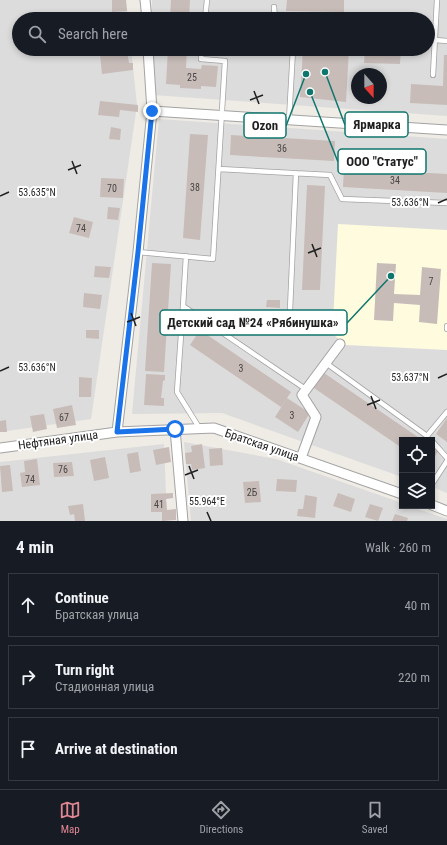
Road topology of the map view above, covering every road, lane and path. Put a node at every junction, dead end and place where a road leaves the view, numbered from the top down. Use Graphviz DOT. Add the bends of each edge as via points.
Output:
graph roads {
  1 [pos="145,0"];
  2 [pos="207,0"];
  3 [pos="437,0"];
  4 [pos="274,8"];
  5 [pos="146,12"];
  6 [pos="206,12"];
  7 [pos="274,12"];
  8 [pos="435,40"];
  9 [pos="447,41"];
  10 [pos="148,56"];
  11 [pos="201,56"];
  12 [pos="293,56"];
  13 [pos="435,56"];
  14 [pos="434,75"];
  15 [pos="152,111"];
  16 [pos="222,114"];
  17 [pos="289,120"];
  18 [pos="447,130"];
  19 [pos="218,169"];
  20 [pos="296,173"];
  21 [pos="447,203"];
  22 [pos="138,252"];
  23 [pos="186,256"];
  24 [pos="183,306"];
  25 [pos="290,310"];
  26 [pos="340,344"];
  27 [pos="326,363"];
  28 [pos="306,390"];
  29 [pos="447,412"];
  30 [pos="200,428"];
  31 [pos="175,429"];
  32 [pos="117,432"];
  33 [pos="427,436"];
  34 [pos="435,444"];
  35 [pos="0,448"];
  36 [pos="301,458"];
  37 [pos="447,460"];
  38 [pos="435,479"];
  39 [pos="399,493"];
  40 [pos="435,506"];
  41 [pos="447,511"];
  42 [pos="183,521"];
  1 -- 5 [label="street"];
  2 -- 6 [label="lane"];
  3 -- 8 [label="lane"];
  4 -- 7 [label="lane"];
  8 -- 9 [label="lane"];
  10 -- 15 [label="street"];
  11 -- 16 [label="lane" via="201,59 225,61"];
  12 -- 17 [label="lane"];
  13 -- 14 [label="lane"];
  15 -- 16 [label="street"];
  15 -- 22 [label="street"];
  16 -- 17 [label="street"];
  16 -- 19 [label="lane"];
  17 -- 18 [label="street"];
  19 -- 20 [label="lane"];
  19 -- 23 [label="lane" via="213,259"];
  20 -- 21 [label="lane" via="330,175 342,198"];
  20 -- 25 [label="lane"];
  22 -- 23 [label="lane"];
  22 -- 32 [label="street"];
  23 -- 24 [label="lane"];
  24 -- 28 [label="lane"];
  24 -- 30 [label="lane" via="177,392"];
  26 -- 27 [label="street"];
  27 -- 28 [label="street"];
  27 -- 33 [label="lane"];
  28 -- 36 [label="street" via="302,395 316,417"];
  29 -- 33 [label="lane"];
  30 -- 31 [label="street, Братская улица"];
  30 -- 36 [label="street, Братская улица" via="214,428"];
  31 -- 32 [label="street, Братская улица"];
  31 -- 42 [label="street"];
  32 -- 35 [label="street, Нефтяная улица"];
  34 -- 37 [label="lane"];
  36 -- 39 [label="street, Братская улица"];
  37 -- 38 [label="lane"];
  40 -- 41 [label="street"];
}
